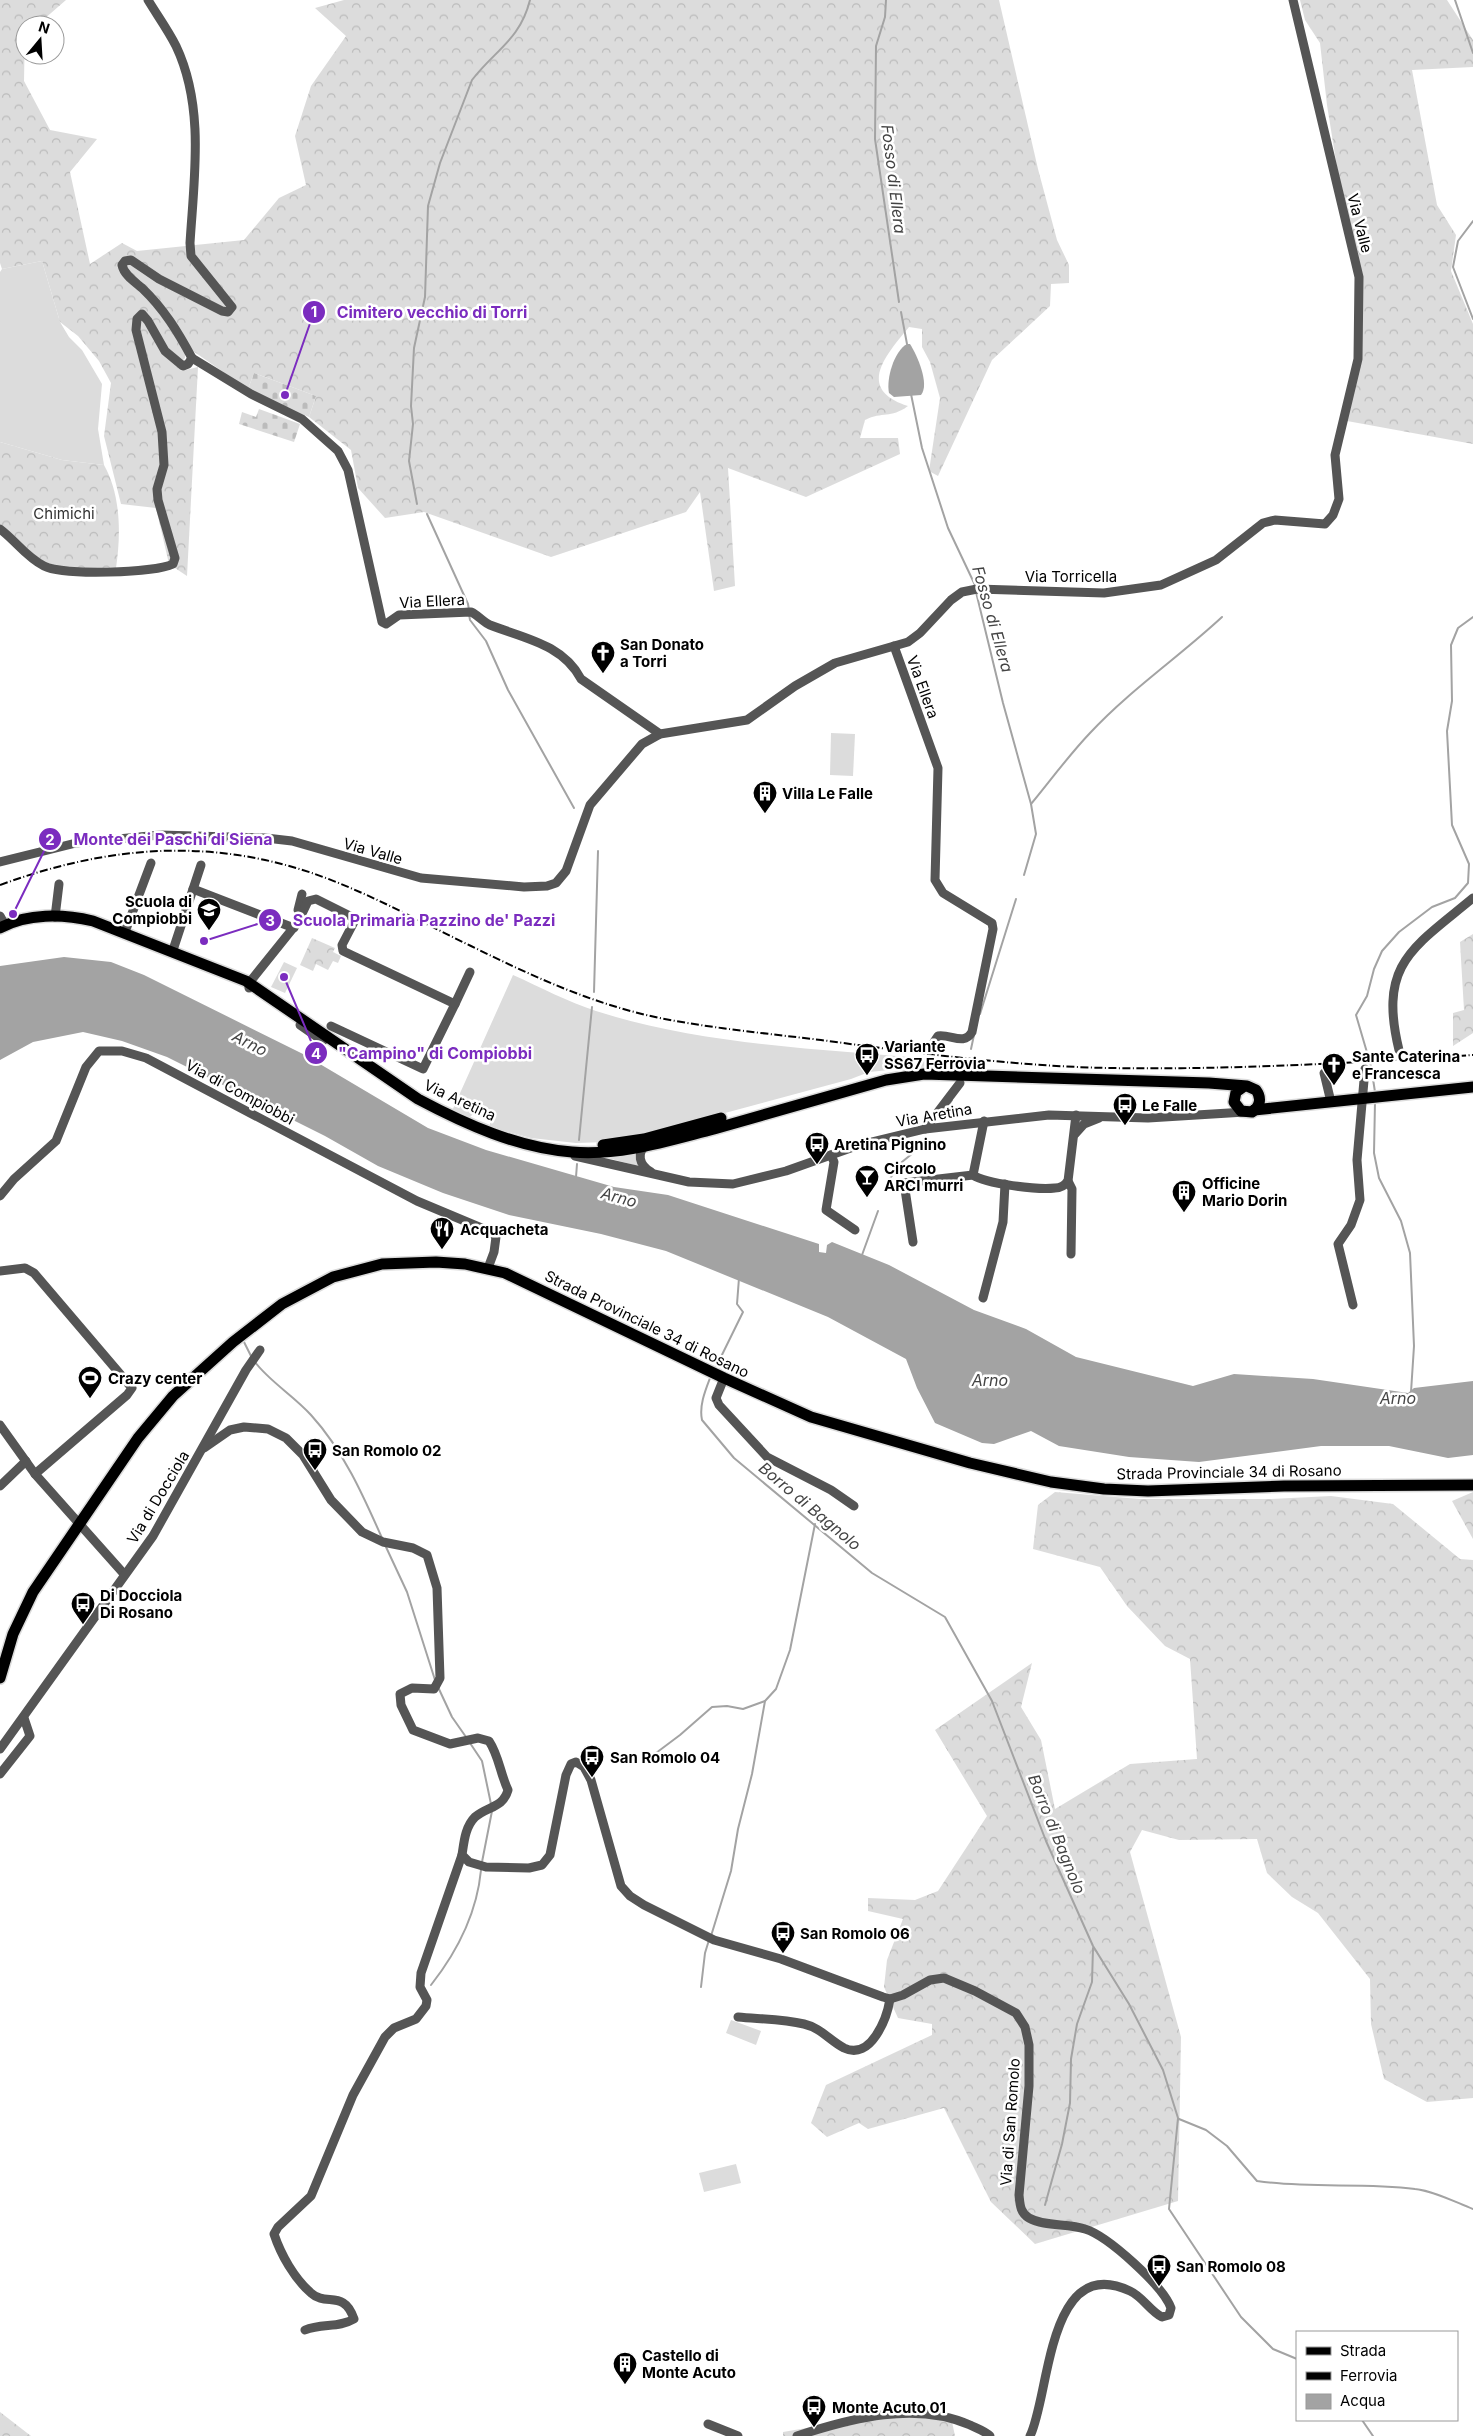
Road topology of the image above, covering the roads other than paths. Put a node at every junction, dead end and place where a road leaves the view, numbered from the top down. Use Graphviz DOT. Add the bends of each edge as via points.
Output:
graph roads {
  1 [pos="148,0"];
  2 [pos="1293,0"];
  3 [pos="192,358"];
  4 [pos="1335,455"];
  5 [pos="0,529"];
  6 [pos="894,646"];
  7 [pos="660,734"];
  8 [pos="0,862"];
  9 [pos="151,863"];
  10 [pos="202,865"];
  11 [pos="59,884"];
  12 [pos="193,890"];
  13 [pos="302,894"];
  14 [pos="1473,898"];
  15 [pos="55,917"];
  16 [pos="2,923"];
  17 [pos="292,928"];
  18 [pos="126,932"];
  19 [pos="172,950"];
  20 [pos="470,972"];
  21 [pos="249,982"];
  22 [pos="455,1004"];
  23 [pos="332,1026"];
  24 [pos="323,1041"];
  25 [pos="934,1042"];
  26 [pos="376,1048"];
  27 [pos="1399,1050"];
  28 [pos="365,1062"];
  29 [pos="1364,1069"];
  30 [pos="1324,1073"];
  31 [pos="886,1080"];
  32 [pos="960,1083"];
  33 [pos="1208,1083"];
  34 [pos="1243,1087"];
  35 [pos="1473,1087"];
  36 [pos="1259,1094"];
  37 [pos="1362,1095"];
  38 [pos="1234,1100"];
  39 [pos="1337,1102"];
  40 [pos="1281,1108"];
  41 [pos="1250,1111"];
  42 [pos="1076,1115"];
  43 [pos="1223,1115"];
  44 [pos="1106,1117"];
  45 [pos="984,1121"];
  46 [pos="925,1129"];
  47 [pos="662,1134"];
  48 [pos="1075,1134"];
  49 [pos="530,1144"];
  50 [pos="644,1147"];
  51 [pos="552,1149"];
  52 [pos="831,1155"];
  53 [pos="973,1175"];
  54 [pos="658,1176"];
  55 [pos="1068,1181"];
  56 [pos="1004,1184"];
  57 [pos="0,1196"];
  58 [pos="854,1230"];
  59 [pos="913,1242"];
  60 [pos="1071,1254"];
  61 [pos="488,1268"];
  62 [pos="0,1271"];
  63 [pos="983,1298"];
  64 [pos="1354,1306"];
  65 [pos="260,1350"];
  66 [pos="724,1378"];
  67 [pos="0,1426"];
  68 [pos="204,1448"];
  69 [pos="26,1461"];
  70 [pos="36,1474"];
  71 [pos="1473,1485"];
  72 [pos="0,1486"];
  73 [pos="854,1506"];
  74 [pos="78,1523"];
  75 [pos="124,1574"];
  76 [pos="0,1678"];
  77 [pos="24,1718"];
  78 [pos="0,1749"];
  79 [pos="0,1774"];
  80 [pos="462,1855"];
  81 [pos="890,1999"];
  82 [pos="738,2017"];
  83 [pos="305,2330"];
  84 [pos="708,2424"];
  85 [pos="738,2436"];
  86 [pos="797,2436"];
  87 [pos="990,2436"];
  88 [pos="1030,2436"];
  1 -- 3 [label="street" via="176,46 192,97 196,145 191,256 232,307 229,311 222,311 159,279 130,260 122,265 174,324"];
  2 -- 4 [label="street, Via Valle" via="1359,277 1358,359"];
  3 -- 5 [label="street" via="183,366 165,350 142,314 137,319 136,330 162,432 164,464 157,489 175,558 173,564 163,569 60,571 44,566 23,552"];
  3 -- 7 [label="street, Via Ellera" via="250,394 295,414 338,451 348,470 382,622 386,624 399,615 468,612 566,658 581,679"];
  4 -- 6 [label="street, Via Torricella" via="1339,499 1334,515 1325,524 1275,520 1263,523 1216,560 1161,585 1104,593 975,589 951,600 920,633 908,642"];
  6 -- 7 [label="street, Via Ellera" via="835,663 747,720"];
  6 -- 25 [label="street, Via Ellera" via="938,768 935,880 943,893 992,923 993,929 972,1032 963,1040 938,1036"];
  7 -- 8 [label="street, Via Valle" via="635,749 600,791 590,805 566,872 556,883 547,886 421,878 292,841 266,838 160,835 76,843"];
  9 -- 18 [label="street"];
  10 -- 12 [label="street"];
  11 -- 15 [label="street"];
  12 -- 17 [label="street"];
  12 -- 19 [label="street"];
  13 -- 17 [label="street"];
  14 -- 27 [label="street" via="1435,928 1403,962 1392,993"];
  15 -- 16 [label="main road, Via Aretina"];
  15 -- 18 [label="main road, Via Aretina" via="93,920"];
  17 -- 21 [label="street"];
  17 -- 22 [label="street" via="308,901 316,899 354,918 342,944 346,945 347,953"];
  18 -- 19 [label="main road, Via Aretina"];
  19 -- 21 [label="main road, Via Aretina"];
  20 -- 22 [label="street"];
  21 -- 24 [label="street, Via Aretina" via="250,988"];
  21 -- 28 [label="main road, Via Aretina"];
  22 -- 26 [label="street" via="423,1069"];
  23 -- 26 [label="street"];
  26 -- 28 [label="street"];
  28 -- 49 [label="main road, Via Aretina" via="418,1099 446,1114"];
  29 -- 37 [label="street"];
  30 -- 39 [label="street"];
  31 -- 33 [label="main road" via="950,1074"];
  31 -- 47 [label="main road" via="850,1085"];
  31 -- 50 [label="main road"];
  32 -- 46 [label="street"];
  33 -- 34 [label="main road"];
  33 -- 38 [label="main road" via="1219,1086"];
  34 -- 36 [label="main road" via="1252,1087"];
  34 -- 38 [label="main road" via="1236,1092"];
  35 -- 37 [label="main road, Via Aretina" via="1399,1096"];
  36 -- 40 [label="main road"];
  36 -- 41 [label="main road" via="1260,1102"];
  37 -- 39 [label="main road, Via Aretina"];
  37 -- 64 [label="street" via="1356,1160 1360,1200 1351,1225 1338,1244"];
  38 -- 41 [label="main road" via="1237,1108"];
  38 -- 43 [label="street" via="1229,1112"];
  39 -- 40 [label="main road, Via Aretina"];
  40 -- 41 [label="main road, Via Aretina"];
  41 -- 43 [label="street, Via Aretina"];
  42 -- 44 [label="street, Via Aretina"];
  42 -- 45 [label="street, Via Aretina" via="1049,1114"];
  42 -- 48 [label="street"];
  43 -- 44 [label="street, Via Aretina"];
  44 -- 48 [label="street" via="1084,1124"];
  45 -- 46 [label="street, Via Aretina"];
  45 -- 53 [label="street"];
  46 -- 52 [label="street, Via Aretina"];
  47 -- 49 [label="main road" via="600,1146"];
  47 -- 50 [label="street"];
  48 -- 55 [label="street"];
  49 -- 51 [label="main road, Via Aretina"];
  50 -- 51 [label="main road" via="595,1153"];
  50 -- 54 [label="street" via="640,1154 641,1163"];
  51 -- 54 [label="street, Via Aretina"];
  52 -- 54 [label="street, Via Aretina" via="740,1183 717,1185"];
  52 -- 58 [label="street" via="834,1166 826,1210"];
  53 -- 56 [label="street" via="980,1180"];
  53 -- 59 [label="street" via="904,1183"];
  55 -- 56 [label="street" via="1056,1189"];
  55 -- 60 [label="street" via="1072,1189"];
  56 -- 63 [label="street" via="1003,1222"];
  57 -- 61 [label="street, Via di Compiobbi" via="56,1141 86,1067 99,1051 122,1051 146,1058 417,1201 491,1232 496,1237 496,1244"];
  61 -- 66 [label="main road, Strada Provinciale 34 di Rosano" via="524,1280"];
  61 -- 74 [label="main road, Strada Provinciale 34 di Rosano" via="436,1262 382,1264 332,1277 282,1304 233,1342 173,1396 138,1438"];
  62 -- 70 [label="street" via="25,1268 34,1273 132,1388"];
  65 -- 68 [label="street, Via di Docciola"];
  66 -- 71 [label="main road, Strada Provinciale 34 di Rosano" via="794,1410 841,1426 970,1463 1051,1482 1148,1491"];
  66 -- 73 [label="street" via="716,1398 718,1405 767,1457"];
  67 -- 69 [label="street"];
  68 -- 75 [label="street, Via di Docciola" via="153,1536"];
  68 -- 80 [label="street" via="230,1430 244,1427 268,1429 286,1438 302,1455 331,1500 362,1532 427,1555 437,1588 440,1678 434,1689 412,1688 400,1694 401,1704 413,1730 450,1744 478,1738 488,1741 497,1754 500,1774 508,1790 505,1799 497,1806 474,1818 464,1836"];
  69 -- 70 [label="street"];
  69 -- 72 [label="street"];
  70 -- 74 [label="street"];
  74 -- 75 [label="street"];
  74 -- 76 [label="main road, Strada Provinciale 34 di Rosano" via="33,1592 13,1634"];
  75 -- 77 [label="street, Via di Docciola"];
  77 -- 78 [label="street, Via di Docciola"];
  77 -- 79 [label="street" via="30,1736"];
  80 -- 81 [label="street" via="469,1862 486,1867 542,1866 550,1855 566,1775 571,1764 579,1763 591,1780 621,1886 630,1896 714,1940 781,1959"];
  80 -- 83 [label="street" via="421,1973 420,1987 427,2000 426,2006 416,2019 394,2028 386,2037 353,2094 311,2196 274,2234 285,2260 312,2294 346,2303 351,2309 354,2319 344,2325"];
  81 -- 82 [label="street" via="888,2014 876,2036 869,2044 853,2050 805,2024"];
  81 -- 88 [label="street, Via di San Romolo" via="930,1980 944,1978 975,1990 1016,2013 1026,2027 1029,2046 1020,2210 1039,2222 1086,2229 1098,2234 1161,2291 1171,2308 1169,2315 1162,2317 1130,2291 1111,2286 1096,2284 1080,2295 1067,2310 1053,2340"];
  84 -- 85 [label="street"];
  86 -- 87 [label="street" via="833,2425 906,2412 951,2417"];
}
